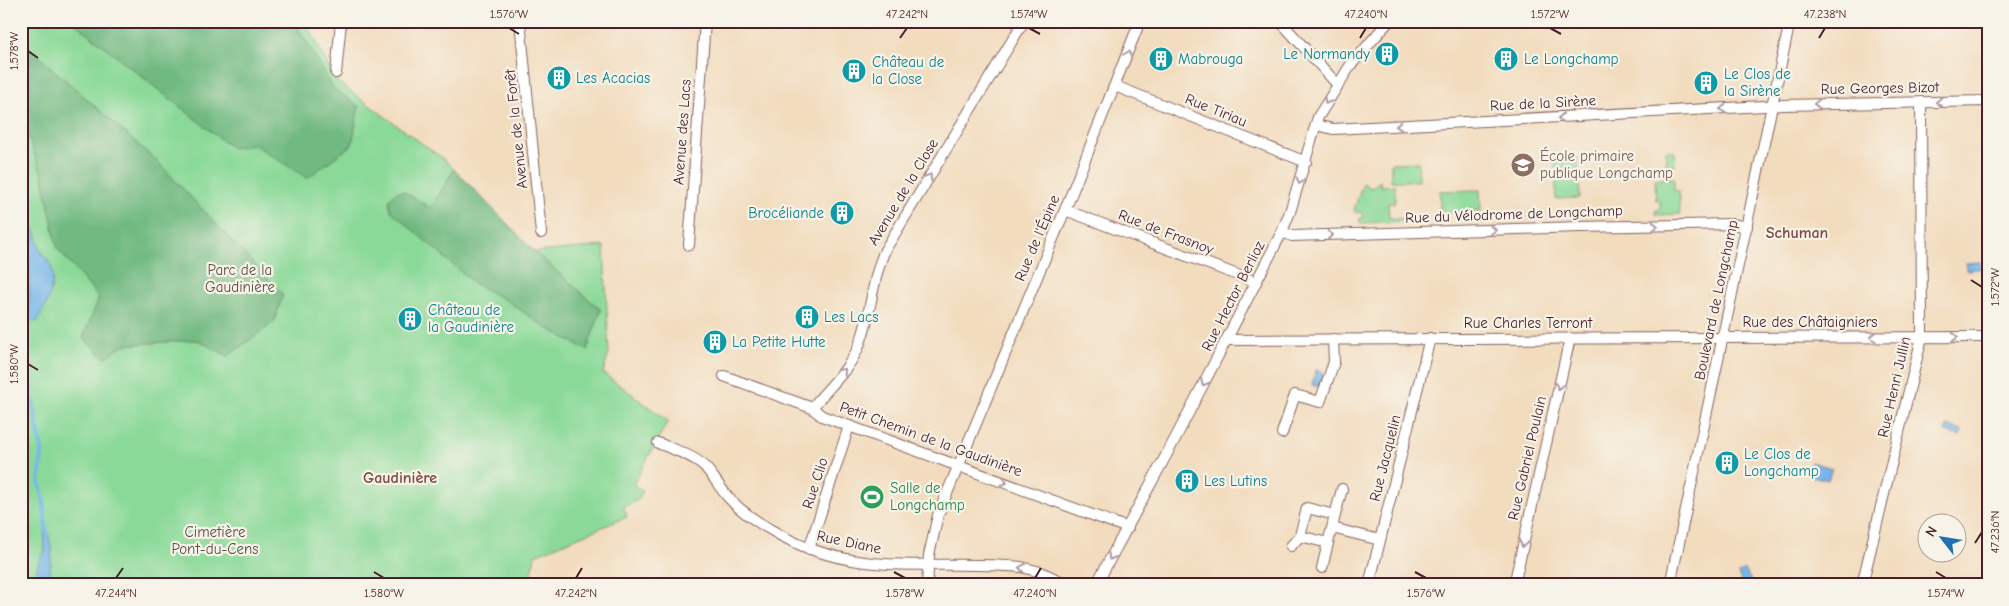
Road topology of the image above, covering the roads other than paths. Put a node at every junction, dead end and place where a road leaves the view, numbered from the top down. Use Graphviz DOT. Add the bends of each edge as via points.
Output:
graph roads {
  1 [pos="341,21"];
  2 [pos="520,21"];
  3 [pos="705,21"];
  4 [pos="1024,21"];
  5 [pos="1140,21"];
  6 [pos="1280,21"];
  7 [pos="1389,21"];
  8 [pos="1790,21"];
  9 [pos="336,72"];
  10 [pos="1337,84"];
  11 [pos="1115,86"];
  12 [pos="1988,101"];
  13 [pos="1921,102"];
  14 [pos="1772,106"];
  15 [pos="1316,125"];
  16 [pos="1306,162"];
  17 [pos="1065,210"];
  18 [pos="1746,227"];
  19 [pos="1282,232"];
  20 [pos="541,233"];
  21 [pos="689,245"];
  22 [pos="1256,282"];
  23 [pos="1723,337"];
  24 [pos="1922,337"];
  25 [pos="1988,337"];
  26 [pos="1430,338"];
  27 [pos="1570,338"];
  28 [pos="1333,339"];
  29 [pos="1227,340"];
  30 [pos="724,376"];
  31 [pos="812,408"];
  32 [pos="849,426"];
  33 [pos="1282,434"];
  34 [pos="658,443"];
  35 [pos="958,466"];
  36 [pos="1342,489"];
  37 [pos="1335,515"];
  38 [pos="1128,528"];
  39 [pos="1332,528"];
  40 [pos="1300,536"];
  41 [pos="1380,540"];
  42 [pos="1328,543"];
  43 [pos="1291,546"];
  44 [pos="809,548"];
  45 [pos="928,566"];
  46 [pos="1322,568"];
  47 [pos="927,585"];
  48 [pos="1068,585"];
  49 [pos="1096,585"];
  50 [pos="1369,585"];
  51 [pos="1514,585"];
  52 [pos="1670,585"];
  53 [pos="1862,585"];
  1 -- 9 [label="street"];
  2 -- 20 [label="street, Avenue de la Forêt"];
  3 -- 21 [label="street, Avenue des Lacs"];
  31 -- 4 [label="street, Avenue de la Close, one-way" via="854,356 866,326 873,284 885,250"];
  11 -- 5 [label="street, Rue de l'Épine, one-way"];
  6 -- 10 [label="street"];
  7 -- 10 [label="street, Rue Hector Berlioz" via="1365,46"];
  8 -- 14 [label="street, Boulevard de Longchamp"];
  10 -- 15 [label="street, Rue Hector Berlioz, one-way"];
  11 -- 16 [label="street, Rue Tiriau"];
  11 -- 17 [label="street, Rue de l'Épine"];
  12 -- 13 [label="street, Rue Georges Bizot, one-way"];
  13 -- 14 [label="street, Rue Georges Bizot, one-way"];
  13 -- 24 [label="street, Rue Henri Jullin"];
  14 -- 15 [label="street, Rue de la Sirène, one-way" via="1333,129"];
  14 -- 18 [label="street, Boulevard de Longchamp"];
  15 -- 16 [label="street, Rue Hector Berlioz"];
  16 -- 19 [label="street, Rue Hector Berlioz, one-way"];
  17 -- 22 [label="street, Rue de Frasnoy"];
  17 -- 35 [label="street, Rue de l'Épine"];
  19 -- 18 [label="street, Rue du Vélodrome de Longchamp, one-way" via="1292,236 1580,227 1732,224"];
  18 -- 23 [label="street, Boulevard de Longchamp"];
  19 -- 22 [label="street, Rue Hector Berlioz"];
  22 -- 29 [label="street, Rue Hector Berlioz"];
  24 -- 23 [label="street, Rue des Châtaigniers, one-way"];
  23 -- 27 [label="street, Rue Charles Terront"];
  23 -- 52 [label="street, Boulevard de Longchamp"];
  24 -- 25 [label="street, Rue des Châtaigniers, one-way"];
  24 -- 53 [label="street, Rue Henri Jullin"];
  26 -- 27 [label="street, Rue Charles Terront"];
  26 -- 28 [label="street, Rue Charles Terront"];
  26 -- 41 [label="street, Rue Jacquelin"];
  27 -- 51 [label="street, Rue Gabriel Poulain, one-way"];
  28 -- 29 [label="street, Rue Charles Terront"];
  28 -- 33 [label="street" via="1334,362 1320,402 1295,395"];
  29 -- 38 [label="street, Rue Hector Berlioz, one-way"];
  30 -- 31 [label="street, Petit Chemin de la Gaudinière"];
  31 -- 32 [label="street, Petit Chemin de la Gaudinière" via="822,416"];
  32 -- 35 [label="street, Petit Chemin de la Gaudinière"];
  32 -- 44 [label="street, Rue Clio"];
  34 -- 44 [label="street, Rue Diane" via="700,462 742,510 771,530"];
  35 -- 38 [label="street, Petit Chemin de la Gaudinière, one-way"];
  35 -- 45 [label="street, Rue de l'Épine" via="938,514"];
  36 -- 37 [label="street"];
  37 -- 39 [label="street"];
  37 -- 40 [label="street" via="1307,508"];
  38 -- 49 [label="street, Rue Hector Berlioz, one-way"];
  39 -- 41 [label="street"];
  39 -- 42 [label="street"];
  40 -- 42 [label="street"];
  40 -- 43 [label="street"];
  41 -- 50 [label="street, Rue Jacquelin"];
  42 -- 46 [label="street"];
  44 -- 45 [label="street, Rue Diane" via="869,563"];
  45 -- 47 [label="street, Rue de l'Épine"];
  48 -- 45 [label="street, Rue Diane, one-way" via="1021,567"];
}
